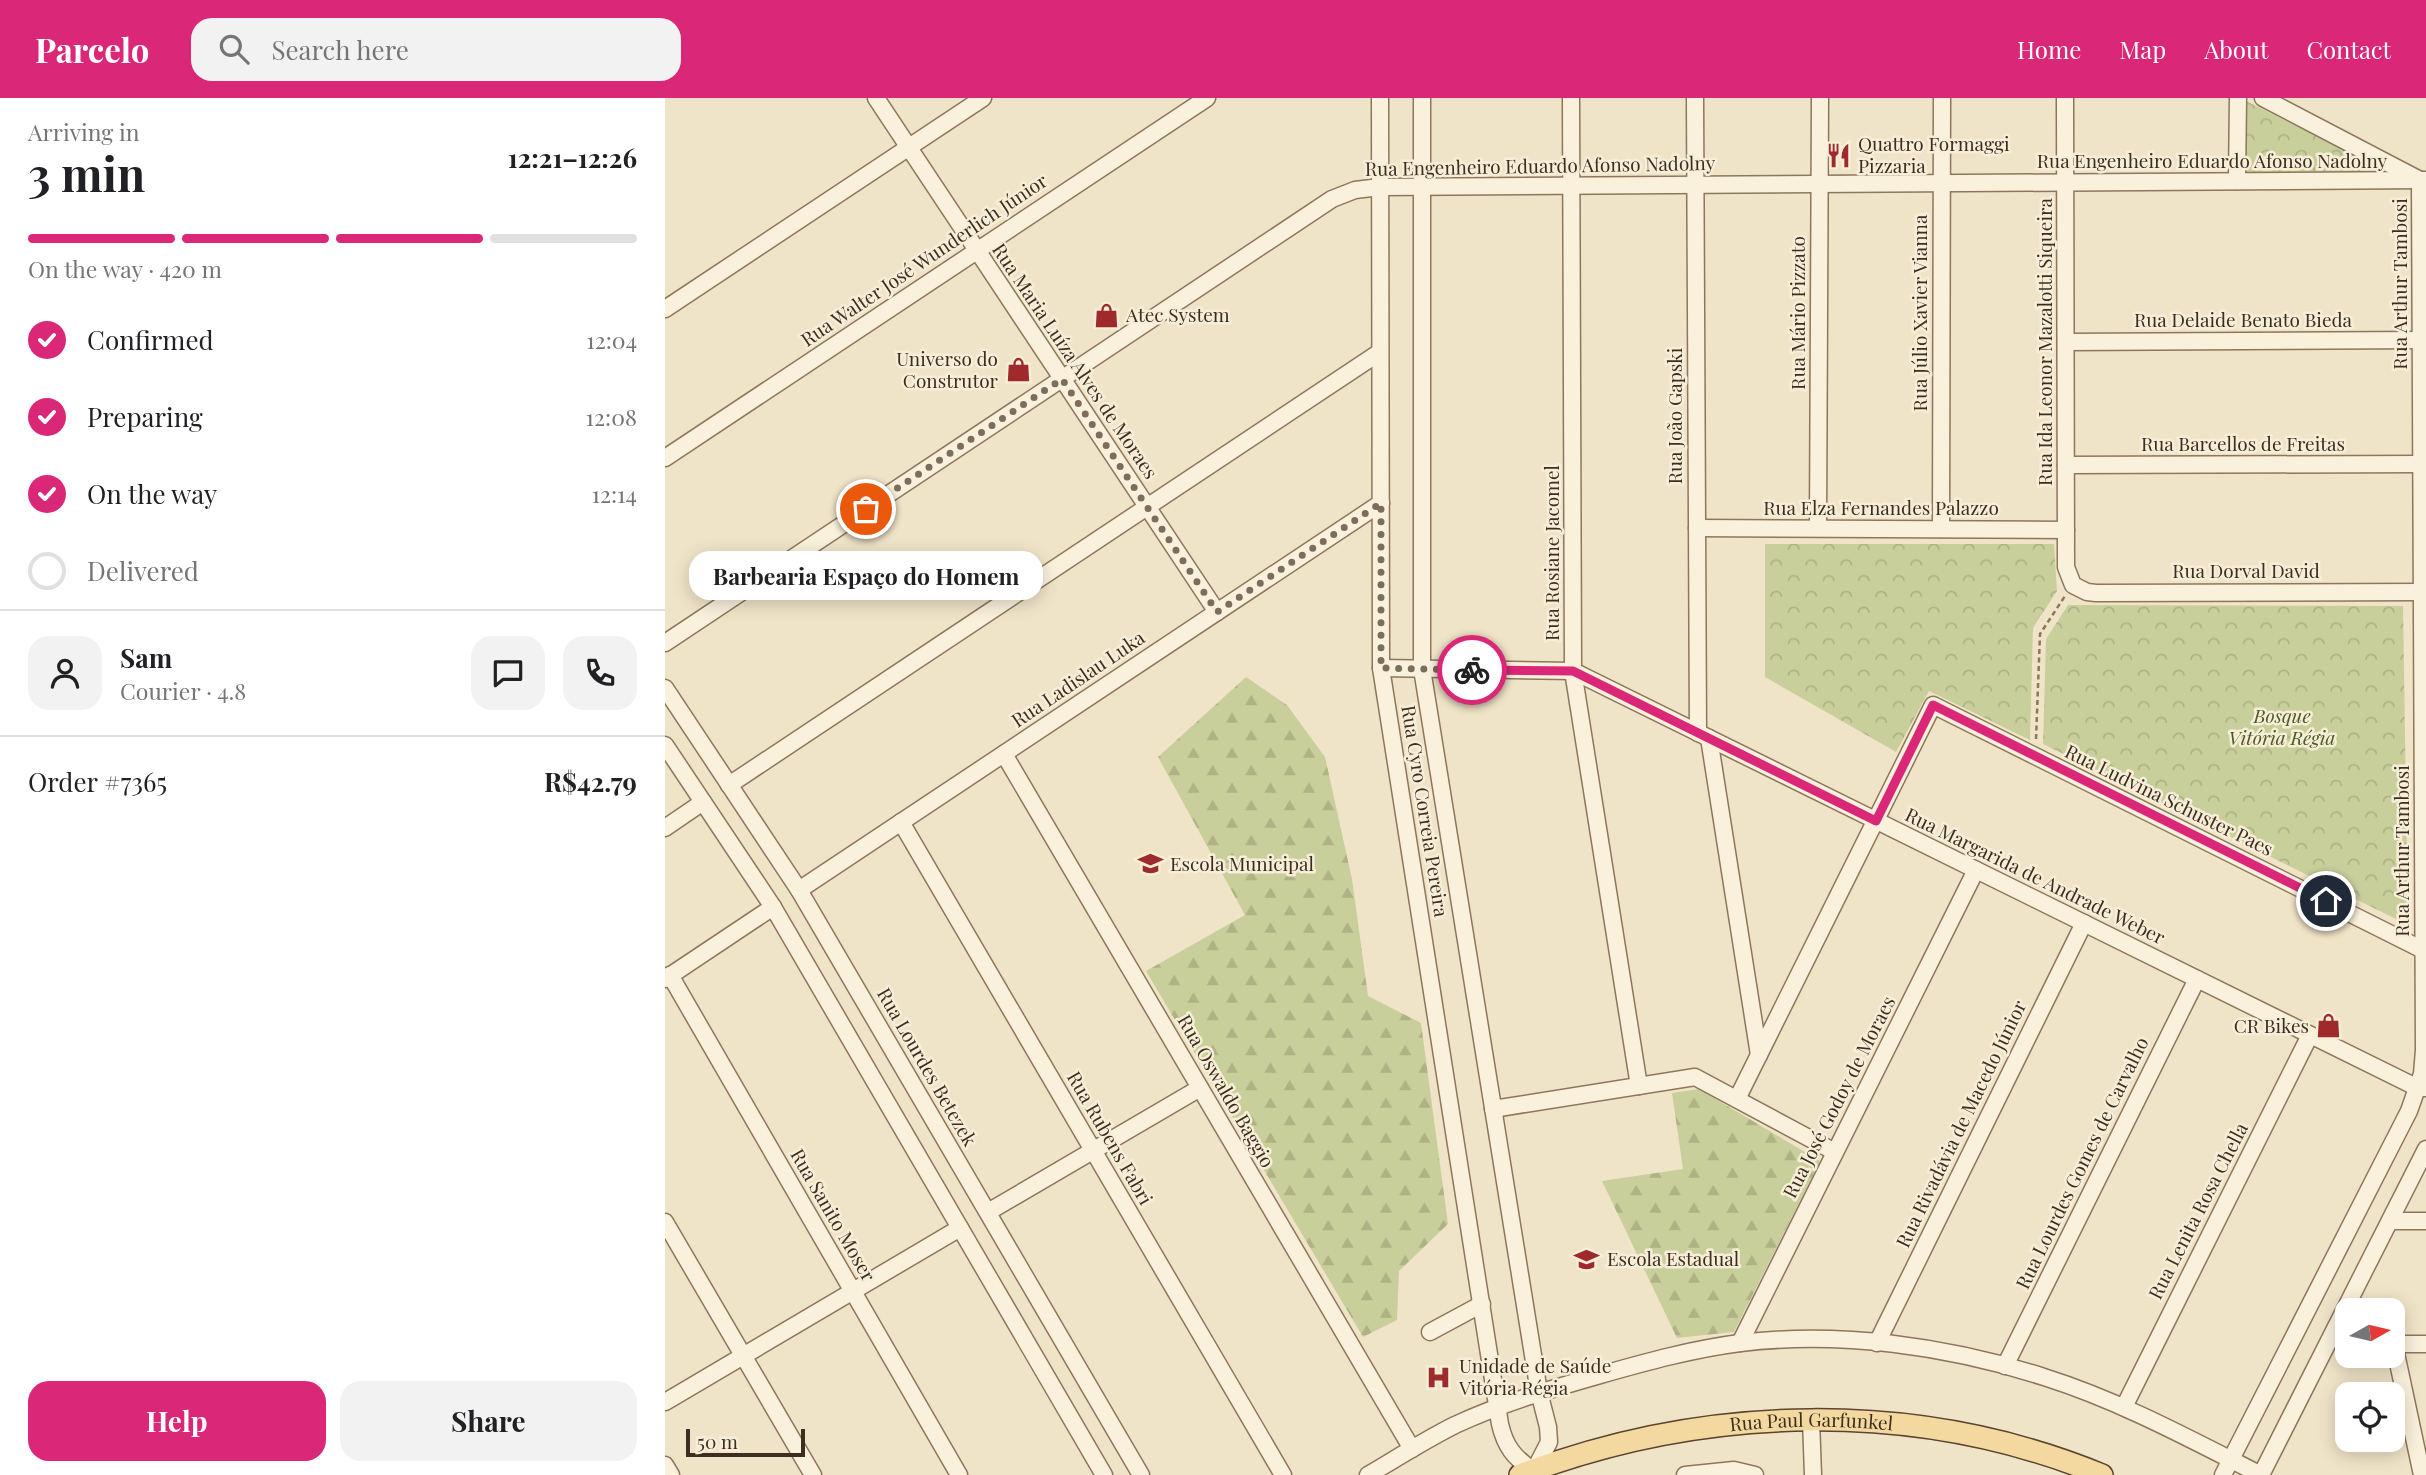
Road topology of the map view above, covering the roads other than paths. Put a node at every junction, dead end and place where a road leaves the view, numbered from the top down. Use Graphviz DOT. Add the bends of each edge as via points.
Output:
graph roads {
  1 [pos="876,98"];
  2 [pos="983,98"];
  3 [pos="1206,98"];
  4 [pos="1380,98"];
  5 [pos="1422,98"];
  6 [pos="1571,98"];
  7 [pos="1695,98"];
  8 [pos="1819,98"];
  9 [pos="1942,98"];
  10 [pos="2065,98"];
  11 [pos="2238,98"];
  12 [pos="2263,98"];
  13 [pos="909,147"];
  14 [pos="2423,180"];
  15 [pos="2237,181"];
  16 [pos="1942,183"];
  17 [pos="2065,183"];
  18 [pos="1819,184"];
  19 [pos="1695,185"];
  20 [pos="1422,186"];
  21 [pos="1571,186"];
  22 [pos="1380,187"];
  23 [pos="977,251"];
  24 [pos="665,309"];
  25 [pos="2421,340"];
  26 [pos="2066,342"];
  27 [pos="1380,352"];
  28 [pos="1062,379"];
  29 [pos="665,458"];
  30 [pos="2421,464"];
  31 [pos="2066,465"];
  32 [pos="1381,503"];
  33 [pos="1147,507"];
  34 [pos="1697,528"];
  35 [pos="1818,528"];
  36 [pos="1941,529"];
  37 [pos="2066,530"];
  38 [pos="2073,585"];
  39 [pos="2422,592"];
  40 [pos="1217,612"];
  41 [pos="665,643"];
  42 [pos="1381,668"];
  43 [pos="1422,669"];
  44 [pos="1573,671"];
  45 [pos="665,688"];
  46 [pos="1703,736"];
  47 [pos="665,745"];
  48 [pos="1003,754"];
  49 [pos="729,785"];
  50 [pos="703,802"];
  51 [pos="1876,821"];
  52 [pos="901,822"];
  53 [pos="665,828"];
  54 [pos="1976,870"];
  55 [pos="799,890"];
  56 [pos="773,907"];
  57 [pos="2084,923"];
  58 [pos="2423,950"];
  59 [pos="668,977"];
  60 [pos="2197,979"];
  61 [pos="2310,1035"];
  62 [pos="1759,1055"];
  63 [pos="1639,1086"];
  64 [pos="1200,1088"];
  65 [pos="2422,1088"];
  66 [pos="1737,1100"];
  67 [pos="1493,1109"];
  68 [pos="2426,1149"];
  69 [pos="1093,1150"];
  70 [pos="1835,1152"];
  71 [pos="988,1212"];
  72 [pos="2390,1221"];
  73 [pos="2426,1221"];
  74 [pos="665,1222"];
  75 [pos="960,1228"];
  76 [pos="853,1291"];
  77 [pos="1482,1304"];
  78 [pos="1430,1332"];
  79 [pos="1739,1343"];
  80 [pos="1877,1343"];
  81 [pos="2327,1344"];
  82 [pos="2335,1344"];
  83 [pos="2405,1344"];
  84 [pos="2426,1344"];
  85 [pos="743,1356"];
  86 [pos="2005,1366"];
  87 [pos="2398,1368"];
  88 [pos="1539,1392"];
  89 [pos="665,1402"];
  90 [pos="1498,1407"];
  91 [pos="2124,1407"];
  92 [pos="1811,1420"];
  93 [pos="1412,1449"];
  94 [pos="2231,1460"];
  95 [pos="665,1465"];
  96 [pos="1529,1474"];
  97 [pos="671,1475"];
  98 [pos="813,1475"];
  99 [pos="959,1475"];
  100 [pos="1104,1475"];
  101 [pos="1141,1475"];
  102 [pos="1283,1475"];
  103 [pos="1368,1475"];
  104 [pos="1685,1475"];
  105 [pos="1755,1475"];
  106 [pos="1813,1475"];
  107 [pos="2102,1475"];
  108 [pos="2223,1475"];
  109 [pos="2261,1475"];
  110 [pos="2422,1475"];
  1 -- 13 [label="street, Rua Maria Luíza Alves de Moraes"];
  2 -- 13 [label="street"];
  3 -- 23 [label="street, Rua Walter José Wunderlich Júnior"];
  4 -- 22 [label="street, Rua Cyro Correia Pereira"];
  5 -- 20 [label="street, Rua Cyro Correia Pereira"];
  6 -- 21 [label="street, Rua Rosiane Jacomel"];
  7 -- 19 [label="street, Rua João Gapski"];
  8 -- 18 [label="street, Rua Mário Pizzato"];
  9 -- 16 [label="street, Rua Júlio Xavier Vianna"];
  10 -- 17 [label="street, Rua Ida Leonor Mazalotti Siqueira"];
  11 -- 15 [label="street"];
  12 -- 14 [label="street"];
  13 -- 23 [label="street, Rua Maria Luíza Alves de Moraes"];
  13 -- 24 [label="street"];
  14 -- 15 [label="street, Rua Engenheiro Eduardo Afonso Nadolny"];
  14 -- 25 [label="street, Rua Arthur Tambosi"];
  15 -- 17 [label="street, Rua Engenheiro Eduardo Afonso Nadolny"];
  16 -- 17 [label="street, Rua Engenheiro Eduardo Afonso Nadolny"];
  16 -- 18 [label="street, Rua Engenheiro Eduardo Afonso Nadolny"];
  16 -- 36 [label="street, Rua Júlio Xavier Vianna"];
  17 -- 26 [label="street, Rua Ida Leonor Mazalotti Siqueira"];
  18 -- 19 [label="street, Rua Engenheiro Eduardo Afonso Nadolny"];
  18 -- 35 [label="street, Rua Mário Pizzato"];
  19 -- 21 [label="street, Rua Engenheiro Eduardo Afonso Nadolny"];
  19 -- 34 [label="street, Rua João Gapski"];
  20 -- 21 [label="street, Rua Engenheiro Eduardo Afonso Nadolny"];
  20 -- 22 [label="street, Rua Engenheiro Eduardo Afonso Nadolny"];
  20 -- 43 [label="street, Rua Cyro Correia Pereira"];
  21 -- 44 [label="street, Rua Rosiane Jacomel"];
  22 -- 27 [label="street, Rua Cyro Correia Pereira"];
  22 -- 28 [label="street, Rua Engenheiro Eduardo Afonso Nadolny" via="1332,199"];
  23 -- 28 [label="street, Rua Maria Luíza Alves de Moraes"];
  23 -- 29 [label="street, Rua Walter José Wunderlich Júnior"];
  25 -- 26 [label="street, Rua Delaide Benato Bieda"];
  25 -- 30 [label="street, Rua Arthur Tambosi"];
  26 -- 31 [label="street, Rua Ida Leonor Mazalotti Siqueira"];
  27 -- 32 [label="street, Rua Cyro Correia Pereira"];
  27 -- 33 [label="street"];
  28 -- 33 [label="street, Rua Maria Luíza Alves de Moraes"];
  28 -- 41 [label="street, Rua Engenheiro Eduardo Afonso Nadolny"];
  30 -- 31 [label="street, Rua Barcellos de Freitas"];
  30 -- 39 [label="street, Rua Arthur Tambosi"];
  31 -- 37 [label="street, Rua Ida Leonor Mazalotti Siqueira"];
  32 -- 40 [label="street, Rua Ladislau Luka"];
  32 -- 42 [label="street, Rua Cyro Correia Pereira"];
  33 -- 40 [label="street, Rua Maria Luíza Alves de Moraes"];
  33 -- 49 [label="street"];
  34 -- 35 [label="street, Rua Elza Fernandes Palazzo"];
  34 -- 46 [label="street, Rua João Gapski"];
  35 -- 36 [label="street, Rua Elza Fernandes Palazzo"];
  36 -- 37 [label="street, Rua Elza Fernandes Palazzo"];
  37 -- 38 [label="street, Rua Ida Leonor Mazalotti Siqueira" via="2066,567"];
  38 -- 39 [label="street, Rua Dorval David" via="2096,593"];
  39 -- 58 [label="street, Rua Arthur Tambosi"];
  40 -- 48 [label="street, Rua Ladislau Luka"];
  42 -- 43 [label="street, Rua Margarida de Andrade Weber"];
  42 -- 77 [label="street, Rua Cyro Correia Pereira"];
  43 -- 44 [label="street, Rua Margarida de Andrade Weber"];
  43 -- 67 [label="street, Rua Cyro Correia Pereira"];
  44 -- 46 [label="street, Rua Margarida de Andrade Weber"];
  44 -- 63 [label="street, Rua Rosiane Jacomel"];
  45 -- 49 [label="street, Rua Lourdes Betezek"];
  46 -- 51 [label="street, Rua Margarida de Andrade Weber"];
  46 -- 62 [label="street, Rua João Gapski"];
  47 -- 50 [label="street"];
  48 -- 52 [label="street, Rua Ladislau Luka"];
  48 -- 64 [label="street, Rua Oswaldo Baggio"];
  49 -- 55 [label="street, Rua Lourdes Betezek"];
  50 -- 53 [label="street"];
  50 -- 56 [label="street"];
  51 -- 54 [label="street, Rua Margarida de Andrade Weber"];
  51 -- 58 [label="street, Rua Ludvina Schuster Paes" via="1933,705"];
  51 -- 62 [label="street"];
  52 -- 55 [label="street, Rua Ladislau Luka"];
  52 -- 69 [label="street, Rua Rubens Fabri"];
  54 -- 57 [label="street, Rua Margarida de Andrade Weber"];
  54 -- 70 [label="street, Rua José Godoy de Moraes"];
  55 -- 71 [label="street, Rua Lourdes Betezek"];
  56 -- 59 [label="street"];
  56 -- 75 [label="street"];
  57 -- 60 [label="street, Rua Margarida de Andrade Weber"];
  57 -- 80 [label="street, Rua Rivadávia de Macedo Júnior"];
  58 -- 65 [label="street, Rua Arthur Tambosi"];
  59 -- 76 [label="street, Rua Sanito Moser"];
  60 -- 61 [label="street, Rua Margarida de Andrade Weber"];
  60 -- 86 [label="street, Rua Lourdes Gomes de Carvalho"];
  61 -- 65 [label="street, Rua Margarida de Andrade Weber"];
  61 -- 91 [label="street, Rua Lenita Rosa Chella"];
  62 -- 66 [label="street"];
  63 -- 66 [label="street" via="1695,1077"];
  63 -- 67 [label="street"];
  64 -- 69 [label="street"];
  64 -- 93 [label="street, Rua Oswaldo Baggio"];
  65 -- 94 [label="street, Rua Arthur Tambosi"];
  66 -- 70 [label="street"];
  67 -- 88 [label="street, Rua Cyro Correia Pereira"];
  68 -- 72 [label="street"];
  69 -- 71 [label="street"];
  69 -- 102 [label="street, Rua Rubens Fabri"];
  70 -- 79 [label="street, Rua José Godoy de Moraes"];
  71 -- 101 [label="street, Rua Lourdes Betezek"];
  72 -- 73 [label="street"];
  72 -- 81 [label="street"];
  74 -- 85 [label="street"];
  75 -- 76 [label="street"];
  75 -- 100 [label="street"];
  76 -- 85 [label="street"];
  76 -- 99 [label="street, Rua Sanito Moser"];
  77 -- 78 [label="street"];
  77 -- 90 [label="street, Rua Cyro Correia Pereira"];
  79 -- 80 [label="street"];
  79 -- 88 [label="street"];
  80 -- 86 [label="street"];
  81 -- 82 [label="street"];
  81 -- 109 [label="street"];
  83 -- 84 [label="street"];
  85 -- 89 [label="street"];
  85 -- 98 [label="street"];
  86 -- 91 [label="street"];
  87 -- 110 [label="street"];
  88 -- 90 [label="street"];
  88 -- 96 [label="street, Rua Cyro Correia Pereira" via="1549,1442"];
  90 -- 93 [label="street"];
  90 -- 96 [label="street, Rua Cyro Correia Pereira" via="1510,1452"];
  91 -- 94 [label="street"];
  92 -- 96 [label="main road, Rua Paul Garfunkel" via="1739,1423 1661,1434 1610,1445"];
  92 -- 106 [label="street"];
  92 -- 107 [label="main road, Rua Paul Garfunkel" via="1938,1429 2018,1447"];
  93 -- 103 [label="street"];
  94 -- 108 [label="street, Rua Arthur Tambosi"];
  94 -- 109 [label="street"];
  95 -- 97 [label="street"];
  104 -- 105 [label="street" via="1734,1470"];
}
